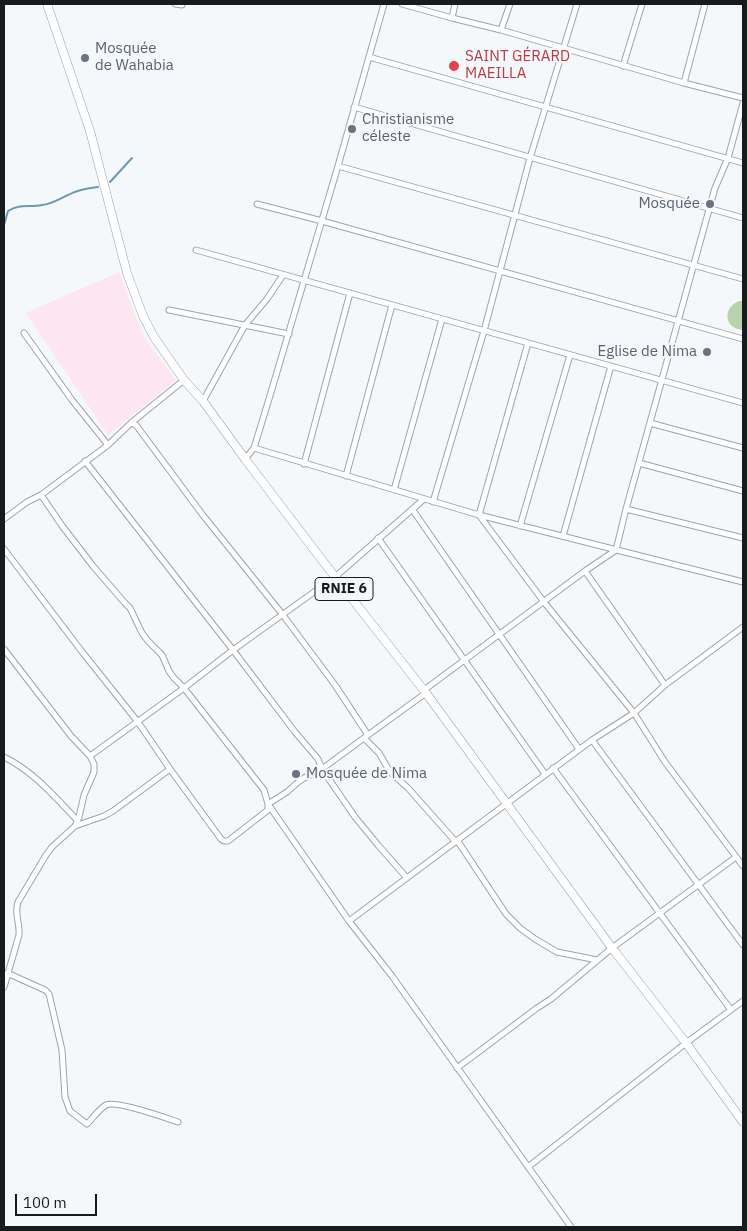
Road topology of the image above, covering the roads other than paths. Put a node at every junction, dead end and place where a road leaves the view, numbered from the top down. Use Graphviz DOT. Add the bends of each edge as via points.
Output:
graph roads {
  1 [pos="47,4"];
  2 [pos="175,4"];
  3 [pos="182,4"];
  4 [pos="384,4"];
  5 [pos="402,4"];
  6 [pos="455,4"];
  7 [pos="510,4"];
  8 [pos="577,4"];
  9 [pos="642,4"];
  10 [pos="705,4"];
  11 [pos="452,18"];
  12 [pos="501,30"];
  13 [pos="563,48"];
  14 [pos="369,57"];
  15 [pos="623,66"];
  16 [pos="684,83"];
  17 [pos="743,98"];
  18 [pos="743,103"];
  19 [pos="354,107"];
  20 [pos="546,107"];
  21 [pos="530,158"];
  22 [pos="728,158"];
  23 [pos="743,162"];
  24 [pos="338,166"];
  25 [pos="257,204"];
  26 [pos="709,208"];
  27 [pos="515,215"];
  28 [pos="743,218"];
  29 [pos="322,221"];
  30 [pos="196,250"];
  31 [pos="694,265"];
  32 [pos="500,271"];
  33 [pos="283,275"];
  34 [pos="743,279"];
  35 [pos="305,280"];
  36 [pos="350,293"];
  37 [pos="392,305"];
  38 [pos="168,310"];
  39 [pos="442,319"];
  40 [pos="678,321"];
  41 [pos="245,326"];
  42 [pos="484,331"];
  43 [pos="24,333"];
  44 [pos="289,334"];
  45 [pos="743,339"];
  46 [pos="528,343"];
  47 [pos="570,355"];
  48 [pos="611,366"];
  49 [pos="184,380"];
  50 [pos="662,380"];
  51 [pos="203,401"];
  52 [pos="743,403"];
  53 [pos="131,423"];
  54 [pos="650,423"];
  55 [pos="108,445"];
  56 [pos="254,448"];
  57 [pos="743,448"];
  58 [pos="245,459"];
  59 [pos="85,461"];
  60 [pos="639,463"];
  61 [pos="304,464"];
  62 [pos="346,476"];
  63 [pos="394,490"];
  64 [pos="743,491"];
  65 [pos="41,494"];
  66 [pos="424,499"];
  67 [pos="434,502"];
  68 [pos="412,509"];
  69 [pos="626,509"];
  70 [pos="479,515"];
  71 [pos="4,519"];
  72 [pos="520,526"];
  73 [pos="562,536"];
  74 [pos="378,538"];
  75 [pos="743,538"];
  76 [pos="4,549"];
  77 [pos="616,550"];
  78 [pos="584,571"];
  79 [pos="335,577"];
  80 [pos="743,582"];
  81 [pos="544,602"];
  82 [pos="283,614"];
  83 [pos="743,627"];
  84 [pos="499,634"];
  85 [pos="4,649"];
  86 [pos="233,650"];
  87 [pos="464,660"];
  88 [pos="665,685"];
  89 [pos="184,688"];
  90 [pos="425,692"];
  91 [pos="634,714"];
  92 [pos="138,722"];
  93 [pos="366,737"];
  94 [pos="592,740"];
  95 [pos="579,749"];
  96 [pos="90,756"];
  97 [pos="4,757"];
  98 [pos="318,759"];
  99 [pos="330,763"];
  100 [pos="553,768"];
  101 [pos="170,769"];
  102 [pos="322,769"];
  103 [pos="545,774"];
  104 [pos="507,802"];
  105 [pos="268,804"];
  106 [pos="78,820"];
  107 [pos="74,826"];
  108 [pos="456,840"];
  109 [pos="736,857"];
  110 [pos="743,866"];
  111 [pos="406,878"];
  112 [pos="699,884"];
  113 [pos="660,913"];
  114 [pos="349,921"];
  115 [pos="743,945"];
  116 [pos="612,948"];
  117 [pos="598,960"];
  118 [pos="8,973"];
  119 [pos="4,987"];
  120 [pos="743,1001"];
  121 [pos="731,1010"];
  122 [pos="686,1043"];
  123 [pos="457,1068"];
  124 [pos="178,1122"];
  125 [pos="743,1122"];
  126 [pos="528,1167"];
  127 [pos="571,1227"];
  1 -- 49 [label="main road, RNIE 6" via="90,131 127,273 149,328"];
  2 -- 3 [label="street"];
  4 -- 14 [label="street"];
  5 -- 11 [label="street"];
  6 -- 11 [label="street"];
  7 -- 12 [label="street"];
  8 -- 13 [label="street"];
  9 -- 15 [label="street"];
  10 -- 16 [label="street"];
  11 -- 12 [label="street"];
  12 -- 13 [label="street"];
  13 -- 15 [label="street"];
  13 -- 20 [label="street"];
  14 -- 19 [label="street"];
  14 -- 20 [label="street"];
  15 -- 16 [label="street"];
  16 -- 17 [label="street"];
  18 -- 22 [label="street"];
  19 -- 21 [label="street"];
  19 -- 24 [label="street"];
  20 -- 21 [label="street"];
  20 -- 22 [label="street"];
  21 -- 26 [label="street"];
  21 -- 27 [label="street"];
  22 -- 23 [label="street"];
  22 -- 26 [label="street"];
  24 -- 27 [label="street"];
  24 -- 29 [label="street"];
  25 -- 29 [label="street"];
  26 -- 28 [label="street"];
  26 -- 31 [label="street"];
  27 -- 31 [label="street"];
  27 -- 32 [label="street"];
  29 -- 32 [label="street"];
  29 -- 35 [label="street"];
  30 -- 33 [label="street"];
  31 -- 34 [label="street"];
  31 -- 40 [label="street"];
  32 -- 40 [label="street"];
  32 -- 42 [label="street"];
  33 -- 35 [label="street"];
  33 -- 41 [label="street"];
  35 -- 36 [label="street"];
  35 -- 44 [label="street"];
  36 -- 37 [label="street"];
  36 -- 61 [label="street"];
  37 -- 39 [label="street"];
  37 -- 62 [label="street"];
  38 -- 41 [label="street"];
  39 -- 42 [label="street"];
  39 -- 63 [label="street"];
  40 -- 45 [label="street"];
  40 -- 50 [label="street"];
  41 -- 44 [label="street"];
  41 -- 51 [label="street"];
  42 -- 46 [label="street"];
  42 -- 67 [label="street"];
  43 -- 55 [label="street"];
  44 -- 56 [label="street"];
  46 -- 47 [label="street"];
  46 -- 70 [label="street"];
  47 -- 48 [label="street"];
  47 -- 72 [label="street"];
  48 -- 50 [label="street"];
  48 -- 73 [label="street"];
  49 -- 51 [label="main road, RNIE 6"];
  49 -- 53 [label="street"];
  50 -- 52 [label="street"];
  50 -- 54 [label="street"];
  51 -- 58 [label="main road, RNIE 6"];
  53 -- 55 [label="street"];
  53 -- 82 [label="street" via="136,425 202,514"];
  54 -- 57 [label="street"];
  54 -- 60 [label="street"];
  55 -- 59 [label="street"];
  56 -- 58 [label="street"];
  56 -- 61 [label="street"];
  58 -- 79 [label="main road, RNIE 6"];
  59 -- 65 [label="street"];
  59 -- 86 [label="street"];
  60 -- 64 [label="street"];
  60 -- 69 [label="street"];
  61 -- 62 [label="street"];
  62 -- 63 [label="street"];
  63 -- 66 [label="street"];
  65 -- 71 [label="street"];
  65 -- 89 [label="street" via="93,566 130,608 142,633 162,655 169,671"];
  66 -- 67 [label="street"];
  66 -- 68 [label="street"];
  67 -- 70 [label="street"];
  68 -- 74 [label="street"];
  68 -- 84 [label="street"];
  69 -- 75 [label="street"];
  69 -- 77 [label="street"];
  70 -- 72 [label="street"];
  70 -- 81 [label="street"];
  72 -- 73 [label="street"];
  73 -- 77 [label="street"];
  74 -- 79 [label="street"];
  74 -- 87 [label="street"];
  76 -- 92 [label="street"];
  77 -- 78 [label="street"];
  77 -- 80 [label="street"];
  78 -- 81 [label="street"];
  78 -- 88 [label="street"];
  79 -- 82 [label="street"];
  79 -- 90 [label="main road, RNIE 6"];
  81 -- 84 [label="street"];
  81 -- 91 [label="street"];
  82 -- 86 [label="street"];
  82 -- 93 [label="street" via="335,685"];
  83 -- 88 [label="street"];
  84 -- 87 [label="street"];
  84 -- 95 [label="street"];
  85 -- 96 [label="street"];
  86 -- 89 [label="street"];
  86 -- 98 [label="street"];
  87 -- 90 [label="street"];
  87 -- 103 [label="street"];
  88 -- 91 [label="street"];
  89 -- 92 [label="street"];
  89 -- 105 [label="street" via="264,790"];
  90 -- 93 [label="street"];
  90 -- 104 [label="main road, RNIE 6"];
  91 -- 94 [label="street"];
  91 -- 109 [label="street" via="665,762"];
  92 -- 96 [label="street"];
  92 -- 101 [label="street"];
  93 -- 99 [label="street"];
  93 -- 108 [label="street" via="390,772"];
  94 -- 95 [label="street"];
  94 -- 112 [label="street"];
  95 -- 100 [label="street"];
  96 -- 106 [label="street" via="94,772"];
  97 -- 106 [label="street" via="46,787"];
  98 -- 99 [label="street"];
  98 -- 102 [label="street"];
  99 -- 102 [label="street"];
  100 -- 103 [label="street"];
  100 -- 113 [label="street"];
  101 -- 105 [label="street" via="224,841 268,810"];
  101 -- 107 [label="street" via="113,811"];
  102 -- 105 [label="street"];
  102 -- 111 [label="street" via="372,838"];
  103 -- 104 [label="street"];
  104 -- 108 [label="street"];
  104 -- 116 [label="main road, RNIE 6"];
  105 -- 114 [label="street"];
  106 -- 107 [label="street"];
  107 -- 118 [label="street" via="46,855 18,902 19,935"];
  108 -- 111 [label="street"];
  108 -- 117 [label="street" via="506,914 520,928 557,952"];
  109 -- 110 [label="street"];
  109 -- 112 [label="street"];
  111 -- 114 [label="street"];
  112 -- 113 [label="street"];
  112 -- 115 [label="street"];
  113 -- 116 [label="street"];
  113 -- 121 [label="street"];
  114 -- 123 [label="street"];
  116 -- 117 [label="street"];
  116 -- 122 [label="main road, RNIE 6"];
  117 -- 123 [label="street"];
  118 -- 119 [label="street"];
  118 -- 124 [label="street" via="49,994 62,1050 65,1097 76,1117 87,1124 106,1105 112,1104"];
  120 -- 121 [label="street"];
  121 -- 122 [label="street"];
  122 -- 125 [label="main road, RNIE 6"];
  122 -- 126 [label="street"];
  123 -- 126 [label="street"];
  126 -- 127 [label="street"];
}
